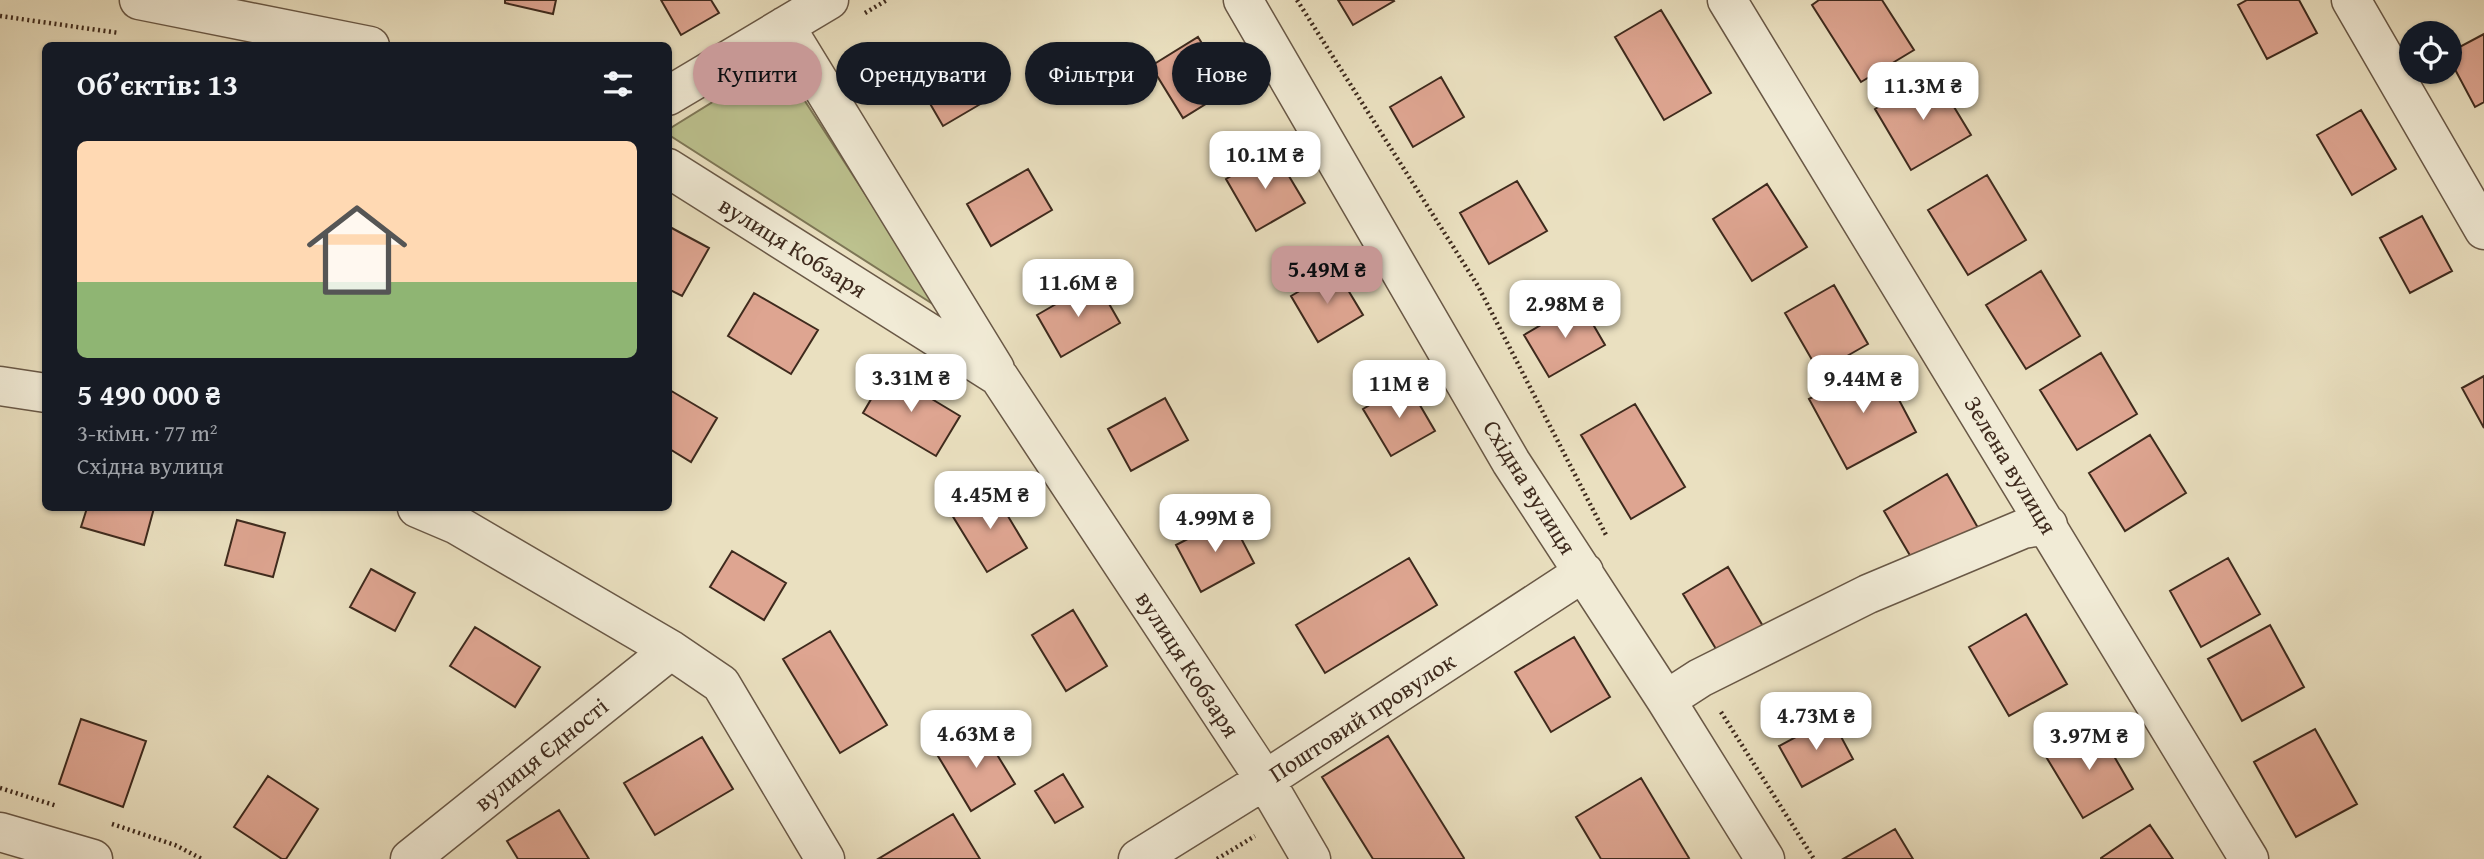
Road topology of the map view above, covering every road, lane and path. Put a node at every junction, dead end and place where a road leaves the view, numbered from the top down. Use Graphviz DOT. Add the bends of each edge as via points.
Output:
graph roads {
  1 [pos="830,0"];
  2 [pos="1243,0"];
  3 [pos="1297,0"];
  4 [pos="1727,0"];
  5 [pos="2351,0"];
  6 [pos="0,16"];
  7 [pos="132,17"];
  8 [pos="785,26"];
  9 [pos="337,42"];
  10 [pos="672,94"];
  11 [pos="672,171"];
  12 [pos="2484,230"];
  13 [pos="999,377"];
  14 [pos="0,386"];
  15 [pos="42,392"];
  16 [pos="424,511"];
  17 [pos="2048,526"];
  18 [pos="1612,546"];
  19 [pos="1584,572"];
  20 [pos="671,650"];
  21 [pos="1700,678"];
  22 [pos="1666,700"];
  23 [pos="1265,780"];
  24 [pos="0,832"];
  25 [pos="93,859"];
  26 [pos="410,859"];
  27 [pos="825,859"];
  28 [pos="1138,859"];
  29 [pos="1311,859"];
  30 [pos="1765,859"];
  31 [pos="1814,859"];
  32 [pos="2249,859"];
  1 -- 8 [label="street"];
  2 -- 19 [label="street, Східна вулиця" via="1511,462"];
  3 -- 18 [label="path" via="1478,286"];
  4 -- 17 [label="street, Зелена вулиця"];
  5 -- 12 [label="street"];
  6 -- 7 [label="path"];
  7 -- 9 [label="street"];
  8 -- 10 [label="street"];
  8 -- 13 [label="street"];
  11 -- 13 [label="street, вулиця Кобзаря"];
  13 -- 23 [label="street, вулиця Кобзаря"];
  14 -- 15 [label="street"];
  16 -- 20 [label="street"];
  17 -- 21 [label="street" via="2024,529 1868,594"];
  17 -- 32 [label="street, Зелена вулиця"];
  19 -- 22 [label="street, Східна вулиця"];
  19 -- 23 [label="street, Поштовий провулок"];
  20 -- 26 [label="street, вулиця Єдності"];
  20 -- 27 [label="street" via="721,684"];
  21 -- 22 [label="street"];
  21 -- 31 [label="path"];
  22 -- 30 [label="street, Східна вулиця"];
  23 -- 28 [label="street, Поштовий провулок"];
  23 -- 29 [label="street, вулиця Кобзаря"];
  24 -- 25 [label="street"];
}
